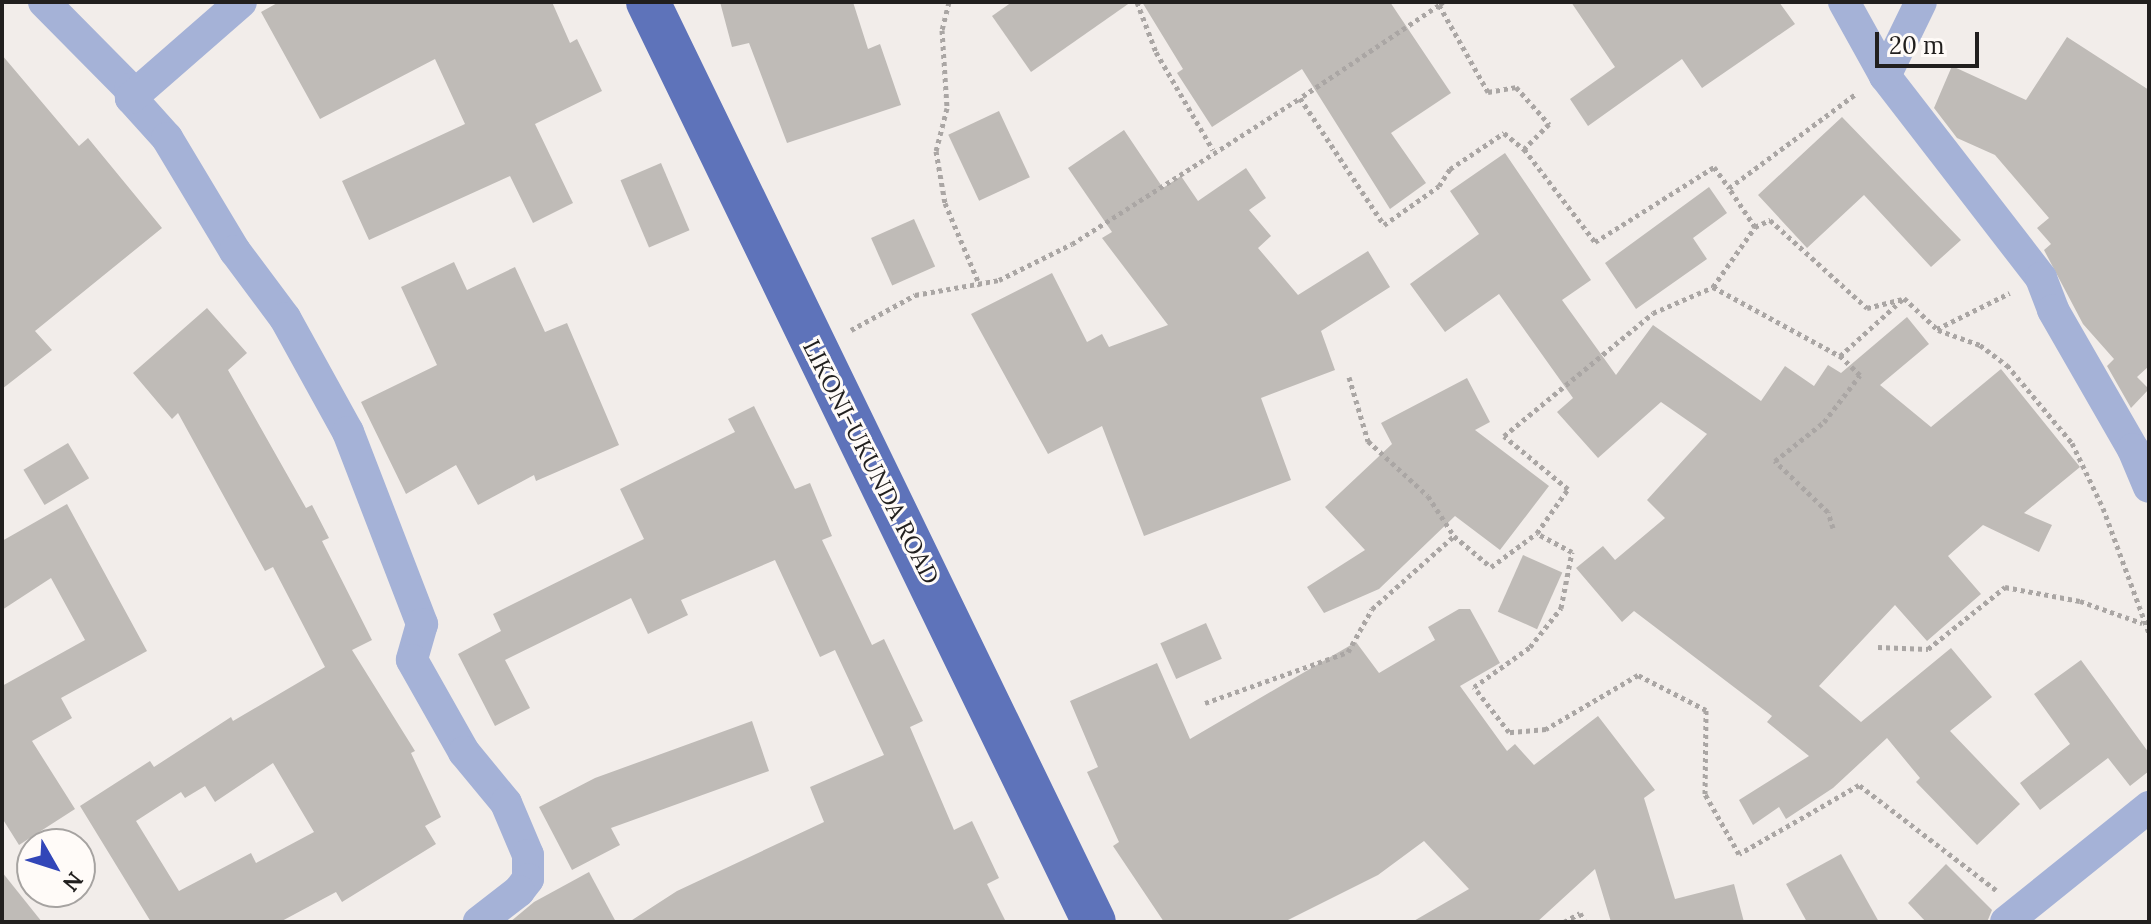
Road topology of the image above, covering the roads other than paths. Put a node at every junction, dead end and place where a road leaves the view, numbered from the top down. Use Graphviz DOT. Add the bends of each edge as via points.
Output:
graph roads {
  1 [pos="44,2"];
  2 [pos="241,2"];
  3 [pos="648,2"];
  4 [pos="1844,2"];
  5 [pos="1921,2"];
  6 [pos="1885,76"];
  7 [pos="131,98"];
  8 [pos="2149,487"];
  9 [pos="2149,807"];
  10 [pos="2012,915"];
  11 [pos="479,922"];
  12 [pos="1094,922"];
  1 -- 7 [label="street" via="130,89"];
  2 -- 7 [label="street"];
  3 -- 12 [label="highway, LIKONI-UKUNDA ROAD"];
  4 -- 6 [label="street"];
  5 -- 6 [label="street"];
  6 -- 8 [label="street" via="2041,278 2053,310 2133,449"];
  7 -- 11 [label="street" via="167,138 327,391 360,459 422,624 412,660 464,752 506,803 529,871 519,891"];
  9 -- 10 [label="street"];
}
